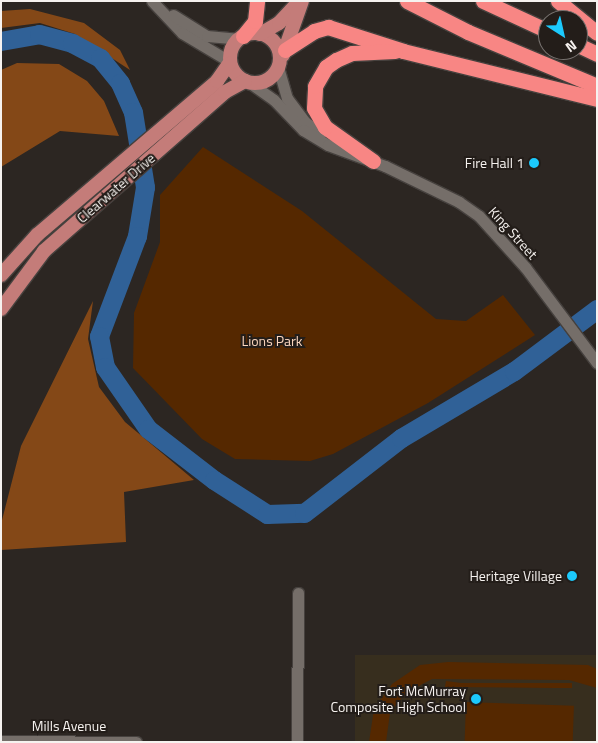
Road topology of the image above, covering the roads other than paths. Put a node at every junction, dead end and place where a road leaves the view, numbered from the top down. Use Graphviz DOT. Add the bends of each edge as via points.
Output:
graph roads {
  1 [pos="153,1"];
  2 [pos="257,1"];
  3 [pos="301,1"];
  4 [pos="407,1"];
  5 [pos="483,1"];
  6 [pos="558,1"];
  7 [pos="538,27"];
  8 [pos="597,33"];
  9 [pos="260,34"];
  10 [pos="242,38"];
  11 [pos="403,51"];
  12 [pos="281,60"];
  13 [pos="229,62"];
  14 [pos="248,82"];
  15 [pos="597,86"];
  16 [pos="221,87"];
  17 [pos="597,99"];
  18 [pos="347,151"];
  19 [pos="373,161"];
  20 [pos="1,275"];
  21 [pos="1,309"];
  22 [pos="597,363"];
  23 [pos="298,593"];
  24 [pos="2,741"];
  25 [pos="131,742"];
  26 [pos="136,742"];
  27 [pos="297,742"];
  1 -- 10 [label="street" via="196,32 217,38"];
  1 -- 13 [label="street" via="182,33"];
  2 -- 10 [label="highway" via="255,21"];
  3 -- 9 [label="main road" via="279,23"];
  3 -- 12 [label="main road"];
  4 -- 15 [label="highway" via="468,32"];
  5 -- 7 [label="highway"];
  6 -- 8 [label="highway"];
  9 -- 10 [label="main road"];
  9 -- 12 [label="main road" via="276,45"];
  10 -- 13 [label="main road" via="233,46"];
  11 -- 12 [label="highway" via="328,27 314,31"];
  11 -- 17 [label="highway"];
  11 -- 19 [label="highway" via="352,53 326,67 315,86 314,108 321,123 333,136"];
  12 -- 14 [label="main road" via="268,79"];
  12 -- 18 [label="street, King Street" via="282,89 297,112 305,122"];
  13 -- 14 [label="main road"];
  13 -- 16 [label="main road, Clearwater Drive"];
  14 -- 16 [label="main road, Clearwater Drive"];
  14 -- 18 [label="street, King Street" via="303,130 328,145"];
  16 -- 20 [label="main road, Clearwater Drive" via="59,216"];
  16 -- 21 [label="main road, Clearwater Drive" via="39,257"];
  18 -- 19 [label="street, King Street"];
  19 -- 22 [label="street, King Street" via="459,202 479,216"];
  23 -- 27 [label="street"];
  24 -- 25 [label="street, Mills Avenue"];
  25 -- 26 [label="street, Mills Avenue"];
}
